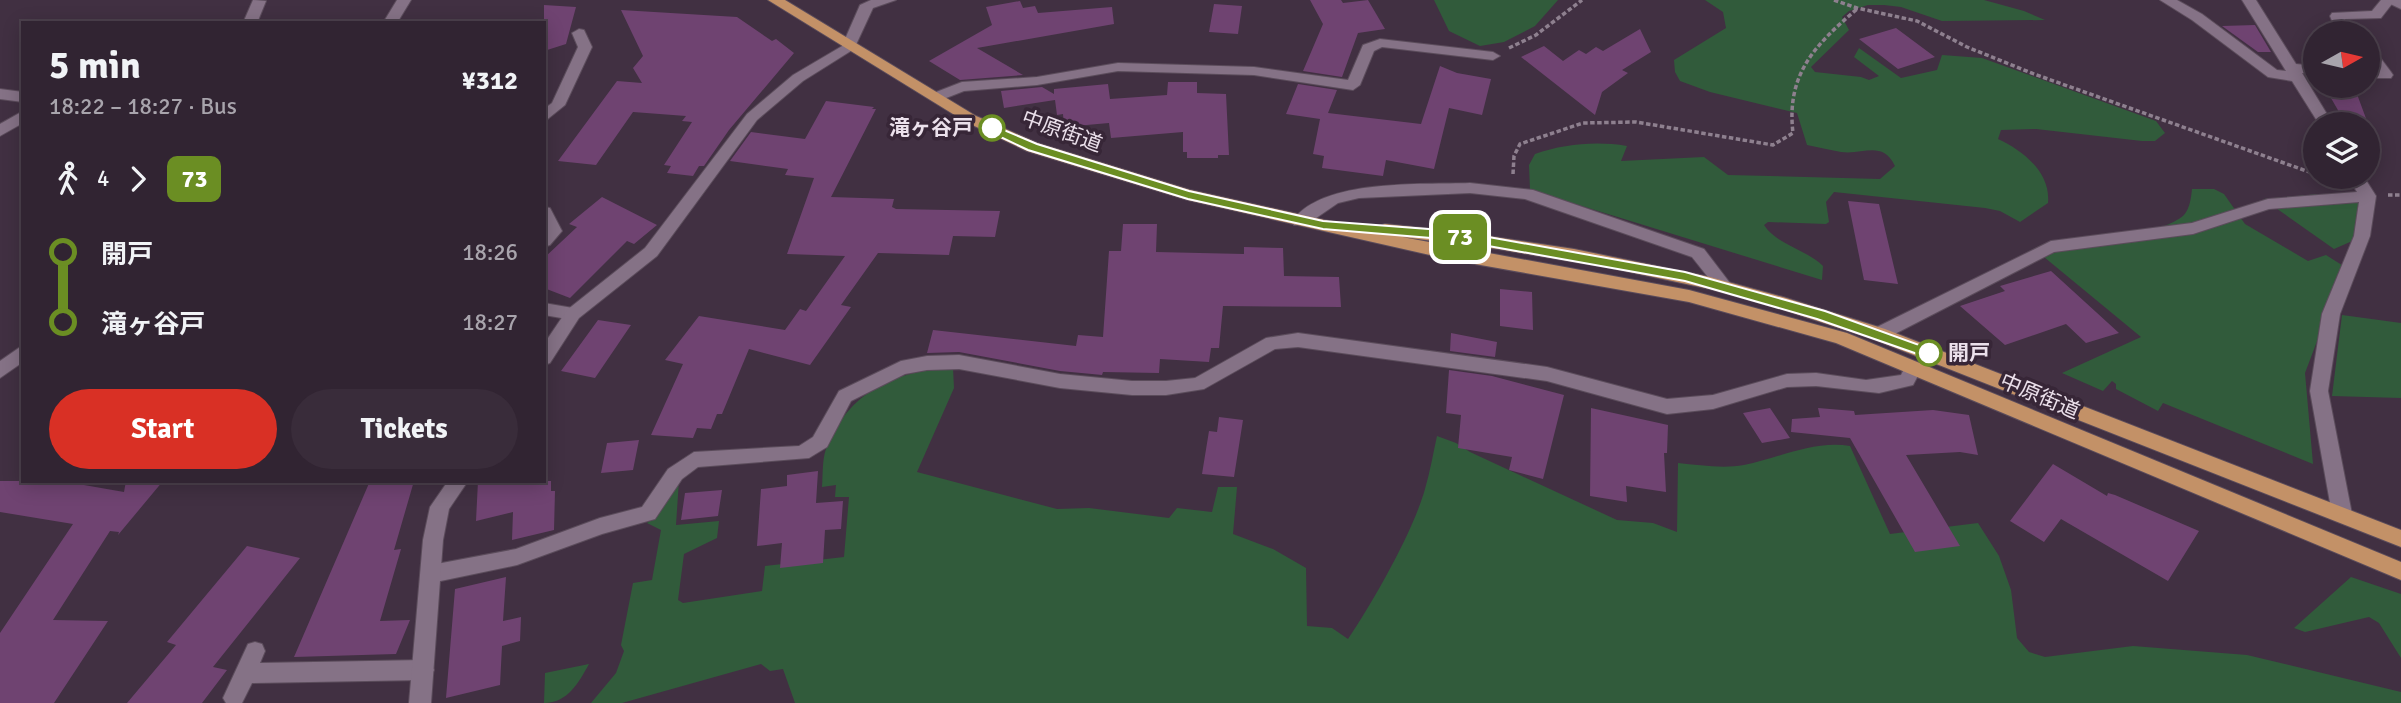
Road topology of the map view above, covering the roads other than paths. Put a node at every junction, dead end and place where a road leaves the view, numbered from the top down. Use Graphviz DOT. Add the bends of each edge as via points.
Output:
graph roads {
  1 [pos="404,0"];
  2 [pos="775,0"];
  3 [pos="889,0"];
  4 [pos="2167,0"];
  5 [pos="2249,0"];
  6 [pos="2389,0"];
  7 [pos="259,1"];
  8 [pos="867,2"];
  9 [pos="2401,5"];
  10 [pos="251,21"];
  11 [pos="391,21"];
  12 [pos="2339,21"];
  13 [pos="579,33"];
  14 [pos="849,46"];
  15 [pos="1493,56"];
  16 [pos="2303,72"];
  17 [pos="2296,73"];
  18 [pos="0,93"];
  19 [pos="21,97"];
  20 [pos="936,97"];
  21 [pos="2319,112"];
  22 [pos="546,115"];
  23 [pos="21,117"];
  24 [pos="0,131"];
  25 [pos="2364,189"];
  26 [pos="2368,196"];
  27 [pos="546,216"];
  28 [pos="1300,221"];
  29 [pos="1323,225"];
  30 [pos="546,239"];
  31 [pos="1725,287"];
  32 [pos="546,309"];
  33 [pos="573,314"];
  34 [pos="1879,334"];
  35 [pos="546,355"];
  36 [pos="1913,368"];
  37 [pos="458,483"];
  38 [pos="2342,514"];
  39 [pos="2401,539"];
  40 [pos="2401,571"];
  41 [pos="430,574"];
  42 [pos="255,651"];
  43 [pos="423,670"];
  44 [pos="244,673"];
  45 [pos="234,698"];
  46 [pos="420,703"];
  1 -- 11 [label="street"];
  2 -- 14 [label="main road, 中原街道"];
  3 -- 8 [label="street"];
  4 -- 17 [label="street" via="2197,16 2273,74"];
  5 -- 17 [label="street"];
  6 -- 9 [label="street"];
  6 -- 12 [label="street" via="2376,15 2352,13 2337,16"];
  7 -- 10 [label="street"];
  8 -- 14 [label="street"];
  13 -- 22 [label="street" via="585,47 558,105"];
  14 -- 20 [label="main road, 中原街道"];
  14 -- 33 [label="street" via="798,78 752,117 651,252"];
  15 -- 20 [label="street" via="1380,43 1368,48 1353,85 1254,71 1118,67 1037,81 962,87"];
  16 -- 17 [label="street"];
  17 -- 21 [label="street"];
  18 -- 19 [label="street"];
  20 -- 28 [label="main road, 中原街道" via="1032,147 1188,195"];
  23 -- 24 [label="street"];
  25 -- 26 [label="street"];
  26 -- 34 [label="street" via="2268,204 2193,228 2051,247"];
  26 -- 38 [label="street" via="2362,236 2332,314 2319,391"];
  27 -- 30 [label="street" via="554,231"];
  28 -- 29 [label="main road, 中原街道"];
  28 -- 31 [label="street" via="1333,199 1359,192 1470,188 1527,194 1698,253"];
  29 -- 31 [label="main road, 中原街道" via="1455,236"];
  29 -- 36 [label="main road, 中原街道" via="1451,254 1689,296 1841,338"];
  31 -- 34 [label="main road, 中原街道"];
  32 -- 33 [label="street"];
  33 -- 35 [label="street"];
  34 -- 38 [label="main road, 中原街道"];
  36 -- 40 [label="main road, 中原街道"];
  36 -- 41 [label="street" via="1907,380 1892,386 1865,389 1805,379 1779,380 1681,407 1547,374 1298,340 1272,343 1198,384 1166,388 1060,380 959,362 927,363 901,368 845,396 820,442 802,453 694,460 675,474 648,513 517,557"];
  37 -- 41 [label="street" via="440,507"];
  38 -- 39 [label="main road, 中原街道"];
  41 -- 43 [label="street"];
  42 -- 44 [label="street"];
  43 -- 44 [label="street"];
  43 -- 46 [label="street"];
  44 -- 45 [label="street"];
}
